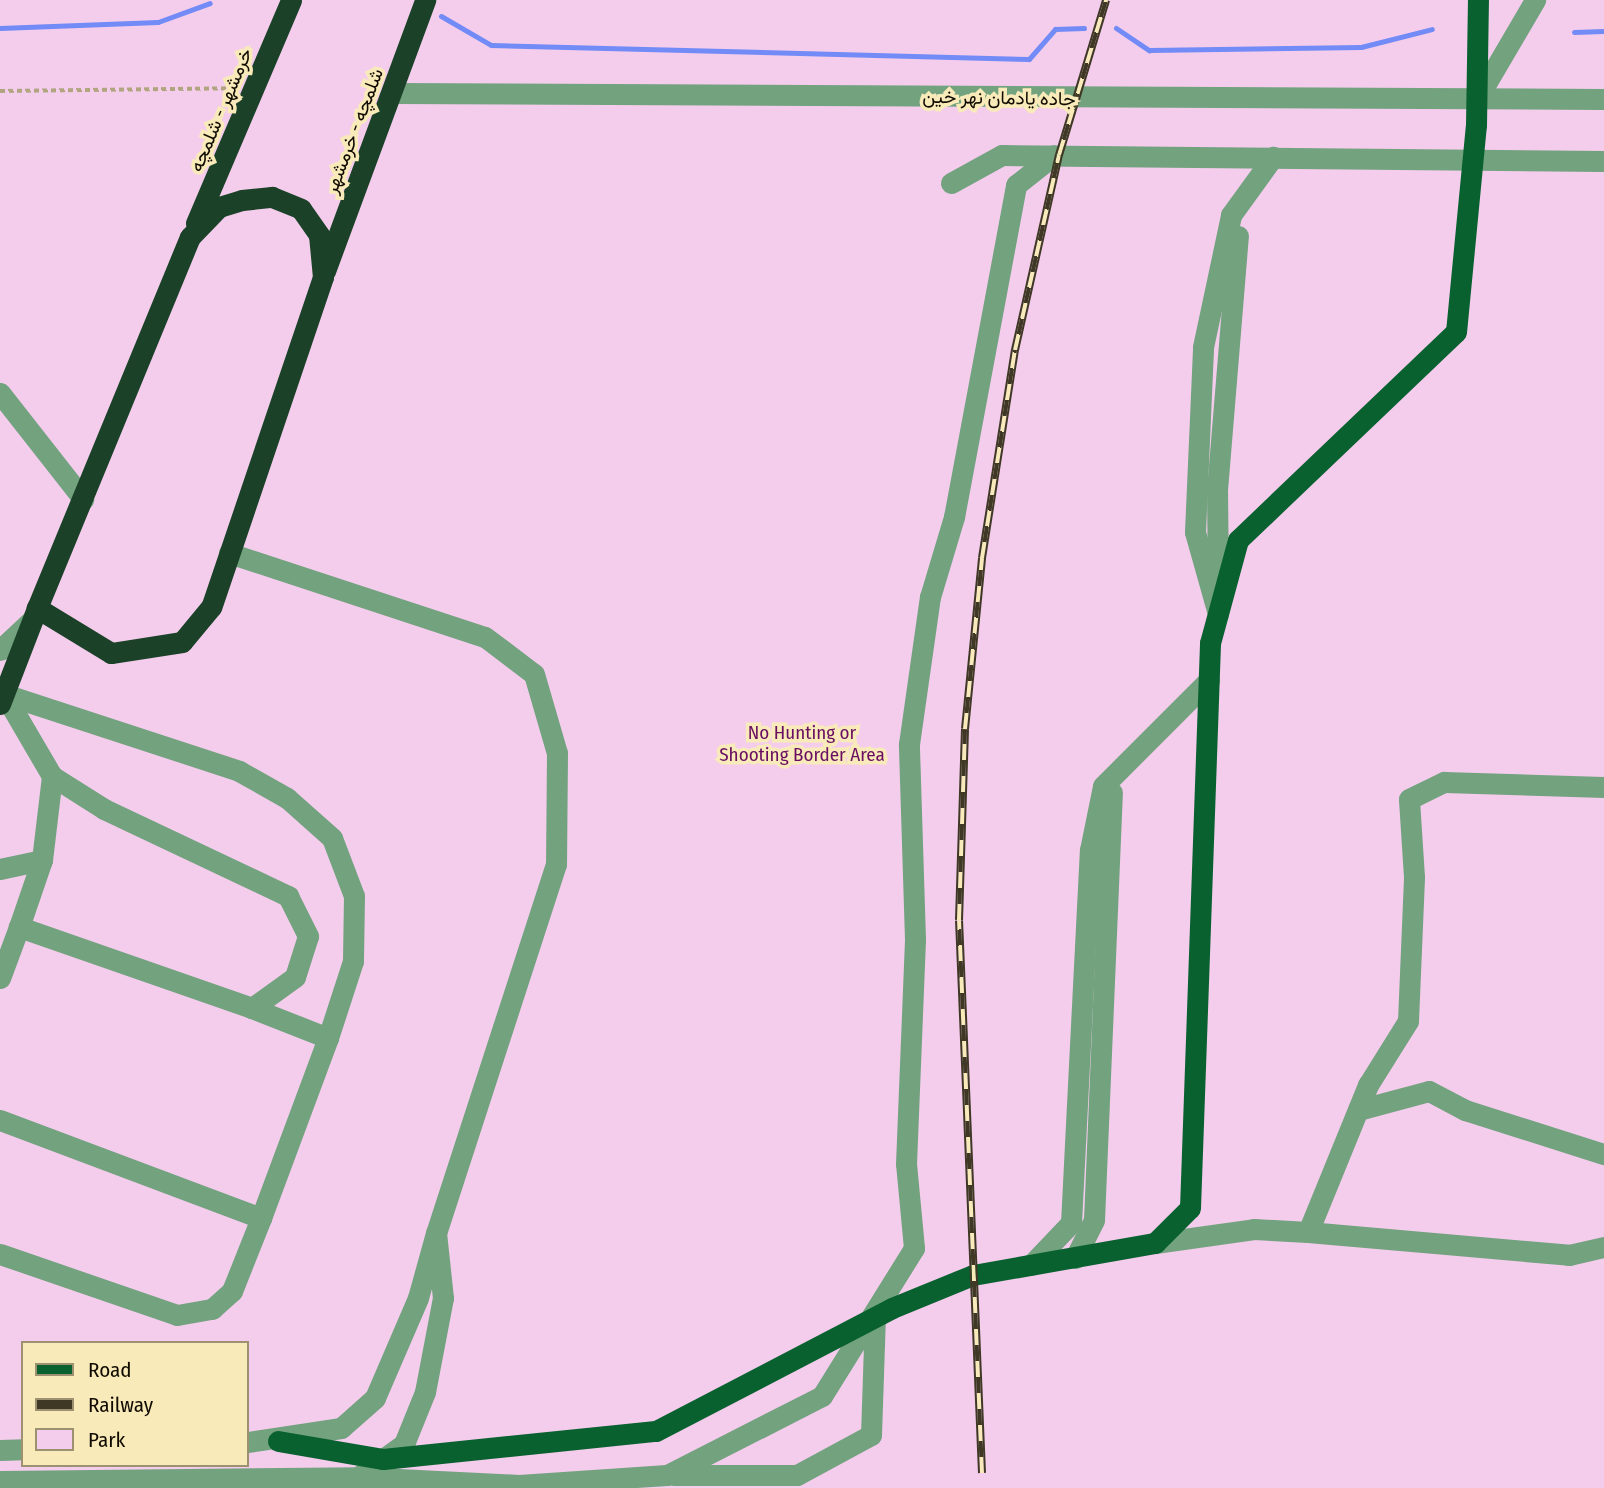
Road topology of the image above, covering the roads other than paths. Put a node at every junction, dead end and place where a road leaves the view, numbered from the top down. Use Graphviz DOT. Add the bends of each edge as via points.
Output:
graph roads {
  1 [pos="291,0"];
  2 [pos="425,0"];
  3 [pos="1478,0"];
  4 [pos="1535,0"];
  5 [pos="394,93"];
  6 [pos="1477,99"];
  7 [pos="1604,99"];
  8 [pos="1055,155"];
  9 [pos="1273,157"];
  10 [pos="1473,158"];
  11 [pos="1604,161"];
  12 [pos="951,183"];
  13 [pos="190,237"];
  14 [pos="323,277"];
  15 [pos="0,393"];
  16 [pos="83,499"];
  17 [pos="229,553"];
  18 [pos="35,614"];
  19 [pos="1218,614"];
  20 [pos="0,650"];
  21 [pos="1209,680"];
  22 [pos="2,699"];
  23 [pos="52,776"];
  24 [pos="1113,777"];
  25 [pos="1604,786"];
  26 [pos="42,860"];
  27 [pos="0,869"];
  28 [pos="19,927"];
  29 [pos="0,978"];
  30 [pos="252,1008"];
  31 [pos="327,1038"];
  32 [pos="1358,1110"];
  33 [pos="0,1120"];
  34 [pos="1604,1154"];
  35 [pos="261,1218"];
  36 [pos="1308,1232"];
  37 [pos="436,1233"];
  38 [pos="1155,1243"];
  39 [pos="1604,1247"];
  40 [pos="0,1254"];
  41 [pos="1075,1258"];
  42 [pos="1031,1265"];
  43 [pos="875,1317"];
  44 [pos="278,1441"];
  45 [pos="248,1442"];
  46 [pos="0,1450"];
  47 [pos="21,1450"];
  48 [pos="383,1459"];
  49 [pos="667,1475"];
  50 [pos="358,1477"];
  51 [pos="0,1481"];
  1 -- 13 [label="highway, خرمشهر - شلمچه"];
  2 -- 5 [label="highway, شلمچه - خرمشهر"];
  3 -- 6 [label="main road"];
  4 -- 6 [label="lane"];
  5 -- 6 [label="lane, جاده یادمان نهر خین"];
  5 -- 14 [label="highway, شلمچه - خرمشهر"];
  6 -- 7 [label="lane, جاده یادمان نهر خین"];
  6 -- 10 [label="main road"];
  8 -- 9 [label="lane"];
  8 -- 12 [label="lane" via="1002,155"];
  8 -- 43 [label="lane" via="1016,185 954,517 930,597 909,744 915,939 906,1164 914,1248"];
  9 -- 10 [label="lane"];
  9 -- 19 [label="lane" via="1231,215 1203,347 1195,442 1195,532"];
  10 -- 11 [label="lane"];
  10 -- 19 [label="main road" via="1456,332 1238,540"];
  13 -- 14 [label="highway" via="219,207 272,197 301,209 319,235"];
  13 -- 16 [label="highway, خرمشهر - شلمچه"];
  14 -- 17 [label="highway, شلمچه - خرمشهر"];
  15 -- 16 [label="lane"];
  16 -- 18 [label="highway, خرمشهر - شلمچه"];
  17 -- 18 [label="highway, شلمچه - خرمشهر" via="211,607 182,642 111,653"];
  17 -- 37 [label="lane" via="485,637 534,674 557,753 556,864"];
  18 -- 20 [label="lane"];
  18 -- 22 [label="highway, خرمشهر - شلمچه"];
  19 -- 21 [label="main road"];
  21 -- 24 [label="lane"];
  21 -- 38 [label="main road" via="1190,1208"];
  22 -- 23 [label="lane"];
  22 -- 31 [label="lane" via="239,771 287,797 332,838 354,896 353,948"];
  23 -- 26 [label="lane"];
  23 -- 30 [label="lane" via="104,809 288,896 308,936 295,977"];
  24 -- 41 [label="lane" via="1094,1220"];
  24 -- 42 [label="lane" via="1103,786 1090,850 1070,1223"];
  25 -- 32 [label="lane" via="1444,782 1409,799 1414,877 1408,1021"];
  26 -- 27 [label="lane"];
  26 -- 28 [label="lane"];
  28 -- 29 [label="lane"];
  28 -- 30 [label="lane"];
  30 -- 31 [label="lane"];
  31 -- 35 [label="lane"];
  32 -- 34 [label="lane" via="1429,1091 1465,1110"];
  32 -- 36 [label="lane"];
  33 -- 35 [label="lane"];
  35 -- 40 [label="lane" via="232,1291 212,1309 177,1315"];
  36 -- 38 [label="lane" via="1254,1229"];
  36 -- 39 [label="lane" via="1569,1255"];
  37 -- 44 [label="lane" via="418,1298 374,1398 341,1428"];
  37 -- 48 [label="lane" via="443,1298 425,1392 404,1444"];
  38 -- 41 [label="main road"];
  41 -- 42 [label="main road"];
  42 -- 43 [label="main road" via="972,1275"];
  43 -- 48 [label="main road" via="656,1431"];
  43 -- 49 [label="lane" via="822,1396"];
  43 -- 49 [label="lane" via="871,1435 797,1475"];
  44 -- 45 [label="lane"];
  44 -- 48 [label="main road"];
  46 -- 47 [label="lane"];
  48 -- 50 [label="lane"];
  49 -- 50 [label="lane" via="519,1485"];
  50 -- 51 [label="lane"];
}
